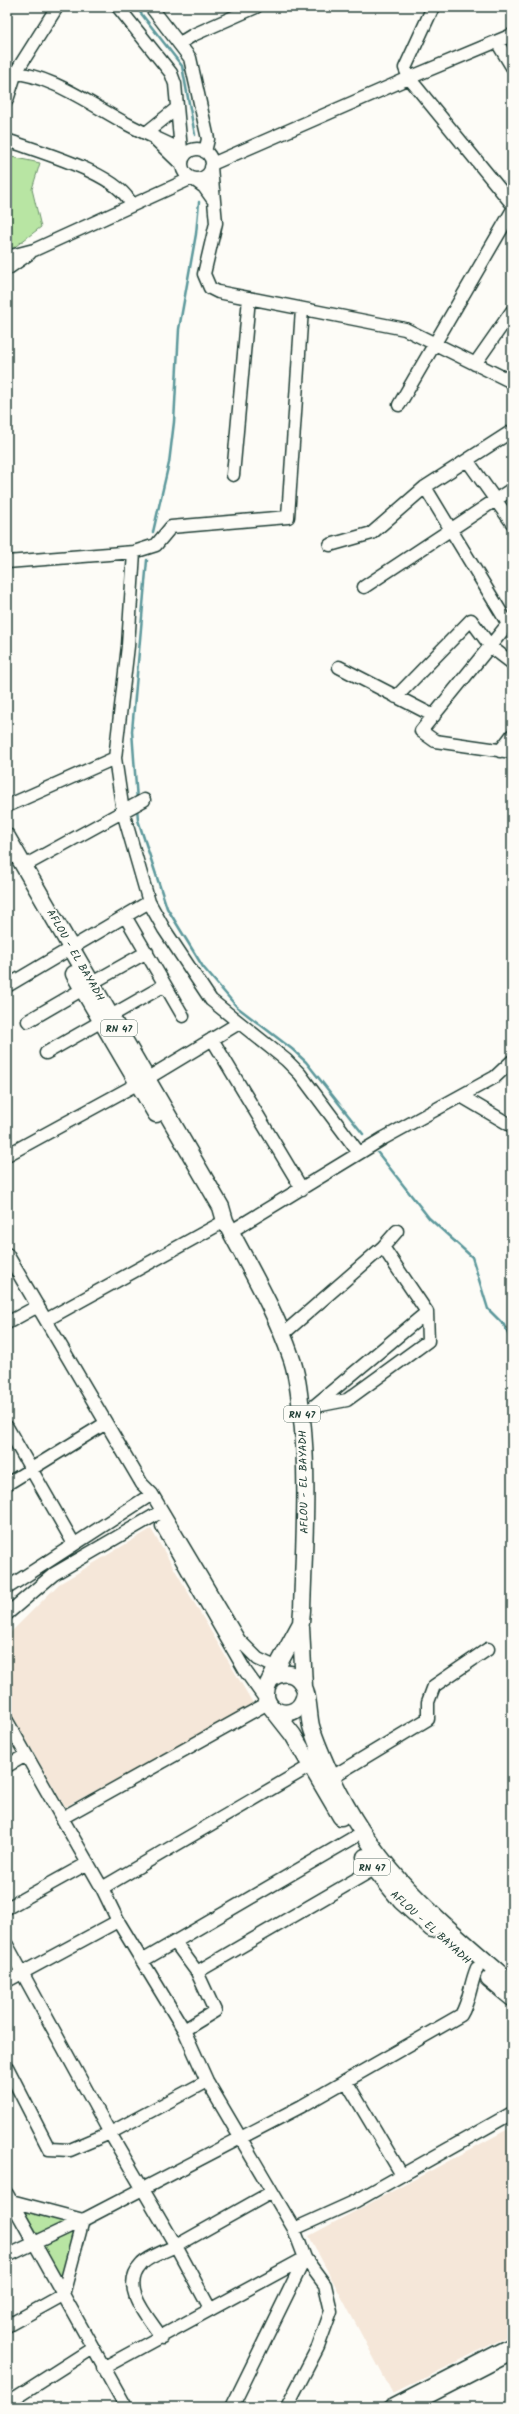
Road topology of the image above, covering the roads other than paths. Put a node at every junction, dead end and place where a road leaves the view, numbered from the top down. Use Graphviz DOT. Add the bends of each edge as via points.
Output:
graph roads {
  1 [pos="57,7"];
  2 [pos="118,7"];
  3 [pos="151,7"];
  4 [pos="256,7"];
  5 [pos="434,7"];
  6 [pos="512,35"];
  7 [pos="497,42"];
  8 [pos="180,43"];
  9 [pos="512,67"];
  10 [pos="12,72"];
  11 [pos="409,78"];
  12 [pos="7,100"];
  13 [pos="177,108"];
  14 [pos="151,136"];
  15 [pos="7,140"];
  16 [pos="184,151"];
  17 [pos="205,152"];
  18 [pos="182,166"];
  19 [pos="212,166"];
  20 [pos="193,178"];
  21 [pos="160,192"];
  22 [pos="214,201"];
  23 [pos="131,204"];
  24 [pos="512,204"];
  25 [pos="512,211"];
  26 [pos="34,250"];
  27 [pos="7,257"];
  28 [pos="7,269"];
  29 [pos="249,298"];
  30 [pos="302,308"];
  31 [pos="512,311"];
  32 [pos="434,344"];
  33 [pos="475,364"];
  34 [pos="512,382"];
  35 [pos="399,405"];
  36 [pos="512,431"];
  37 [pos="468,460"];
  38 [pos="233,475"];
  39 [pos="425,487"];
  40 [pos="512,489"];
  41 [pos="495,500"];
  42 [pos="512,523"];
  43 [pos="452,529"];
  44 [pos="330,545"];
  45 [pos="134,552"];
  46 [pos="7,562"];
  47 [pos="364,587"];
  48 [pos="510,621"];
  49 [pos="491,647"];
  50 [pos="512,663"];
  51 [pos="339,667"];
  52 [pos="396,697"];
  53 [pos="434,716"];
  54 [pos="512,735"];
  55 [pos="500,751"];
  56 [pos="512,752"];
  57 [pos="115,758"];
  58 [pos="144,800"];
  59 [pos="7,806"];
  60 [pos="125,811"];
  61 [pos="7,837"];
  62 [pos="7,857"];
  63 [pos="24,866"];
  64 [pos="150,902"];
  65 [pos="125,916"];
  66 [pos="67,951"];
  67 [pos="147,952"];
  68 [pos="166,985"];
  69 [pos="7,986"];
  70 [pos="88,986"];
  71 [pos="183,1016"];
  72 [pos="107,1019"];
  73 [pos="28,1021"];
  74 [pos="239,1023"];
  75 [pos="212,1039"];
  76 [pos="46,1053"];
  77 [pos="512,1061"];
  78 [pos="142,1080"];
  79 [pos="461,1096"];
  80 [pos="512,1126"];
  81 [pos="359,1153"];
  82 [pos="7,1155"];
  83 [pos="302,1189"];
  84 [pos="228,1226"];
  85 [pos="397,1231"];
  86 [pos="383,1247"];
  87 [pos="7,1254"];
  88 [pos="38,1306"];
  89 [pos="427,1312"];
  90 [pos="46,1320"];
  91 [pos="7,1323"];
  92 [pos="283,1334"];
  93 [pos="307,1410"];
  94 [pos="106,1423"];
  95 [pos="7,1427"];
  96 [pos="30,1468"];
  97 [pos="7,1484"];
  98 [pos="149,1496"];
  99 [pos="159,1513"];
  100 [pos="74,1544"];
  101 [pos="9,1582"];
  102 [pos="7,1614"];
  103 [pos="301,1623"];
  104 [pos="488,1649"];
  105 [pos="278,1674"];
  106 [pos="305,1690"];
  107 [pos="268,1703"];
  108 [pos="7,1721"];
  109 [pos="26,1755"];
  110 [pos="317,1762"];
  111 [pos="7,1766"];
  112 [pos="332,1777"];
  113 [pos="62,1818"];
  114 [pos="353,1838"];
  115 [pos="88,1862"];
  116 [pos="374,1869"];
  117 [pos="102,1888"];
  118 [pos="7,1908"];
  119 [pos="118,1921"];
  120 [pos="175,1942"];
  121 [pos="7,1945"];
  122 [pos="142,1961"];
  123 [pos="477,1968"];
  124 [pos="197,1972"];
  125 [pos="23,1973"];
  126 [pos="7,1981"];
  127 [pos="512,1984"];
  128 [pos="512,1998"];
  129 [pos="184,2030"];
  130 [pos="7,2067"];
  131 [pos="207,2081"];
  132 [pos="346,2081"];
  133 [pos="512,2113"];
  134 [pos="110,2133"];
  135 [pos="242,2137"];
  136 [pos="402,2175"];
  137 [pos="142,2188"];
  138 [pos="272,2192"];
  139 [pos="9,2198"];
  140 [pos="83,2220"];
  141 [pos="294,2229"];
  142 [pos="33,2242"];
  143 [pos="176,2246"];
  144 [pos="7,2256"];
  145 [pos="305,2258"];
  146 [pos="62,2295"];
  147 [pos="210,2308"];
  148 [pos="7,2326"];
  149 [pos="162,2338"];
  150 [pos="512,2344"];
  151 [pos="93,2348"];
  152 [pos="512,2354"];
  153 [pos="103,2368"];
  154 [pos="7,2403"];
  155 [pos="126,2407"];
  156 [pos="232,2407"];
  157 [pos="287,2407"];
  158 [pos="390,2407"];
  159 [pos="409,2407"];
  1 -- 10 [label="street"];
  2 -- 13 [label="street" via="171,73 175,84"];
  3 -- 8 [label="street"];
  4 -- 8 [label="street"];
  5 -- 11 [label="street" via="406,68"];
  6 -- 7 [label="street"];
  7 -- 9 [label="street"];
  7 -- 11 [label="street"];
  8 -- 17 [label="street" via="194,69 208,139"];
  10 -- 12 [label="street"];
  10 -- 14 [label="street" via="46,81"];
  11 -- 19 [label="street"];
  11 -- 24 [label="street"];
  13 -- 14 [label="street"];
  13 -- 16 [label="street"];
  14 -- 16 [label="street"];
  14 -- 18 [label="street"];
  15 -- 23 [label="street" via="96,173 127,195"];
  16 -- 17 [label="street" via="198,149"];
  16 -- 18 [label="street"];
  17 -- 19 [label="street" via="210,157"];
  18 -- 20 [label="street" via="186,174"];
  18 -- 21 [label="street"];
  19 -- 20 [label="street" via="207,175"];
  19 -- 22 [label="street"];
  20 -- 21 [label="street"];
  20 -- 22 [label="street"];
  21 -- 23 [label="street"];
  22 -- 29 [label="street" via="216,223 205,267 207,283 218,292"];
  23 -- 26 [label="street"];
  25 -- 32 [label="street"];
  26 -- 27 [label="street"];
  26 -- 28 [label="street"];
  29 -- 30 [label="street"];
  29 -- 38 [label="street"];
  30 -- 32 [label="street" via="405,329"];
  30 -- 45 [label="street" via="288,517 171,527 156,545"];
  31 -- 33 [label="street"];
  32 -- 33 [label="street"];
  32 -- 35 [label="street"];
  33 -- 34 [label="street"];
  36 -- 37 [label="street"];
  37 -- 39 [label="street"];
  37 -- 41 [label="street"];
  39 -- 43 [label="street"];
  39 -- 44 [label="street" via="372,533"];
  40 -- 41 [label="street"];
  41 -- 42 [label="street"];
  41 -- 43 [label="street"];
  43 -- 47 [label="street"];
  43 -- 48 [label="street"];
  45 -- 46 [label="street"];
  45 -- 57 [label="street" via="128,646"];
  48 -- 49 [label="street"];
  49 -- 50 [label="street"];
  49 -- 52 [label="street" via="471,620"];
  49 -- 53 [label="street"];
  51 -- 52 [label="street"];
  52 -- 53 [label="street"];
  53 -- 55 [label="street" via="422,731 435,741"];
  54 -- 55 [label="street"];
  55 -- 56 [label="street"];
  57 -- 59 [label="street"];
  57 -- 60 [label="street"];
  58 -- 60 [label="street"];
  60 -- 63 [label="street"];
  60 -- 64 [label="street"];
  61 -- 63 [label="main road, AFLOU - EL BAYADH / RN 47"];
  62 -- 66 [label="main road, AFLOU - EL BAYADH / RN 47"];
  63 -- 66 [label="main road, AFLOU - EL BAYADH / RN 47"];
  64 -- 65 [label="street"];
  64 -- 74 [label="street" via="198,982 212,1000"];
  65 -- 66 [label="street"];
  65 -- 67 [label="street"];
  66 -- 69 [label="street"];
  66 -- 70 [label="main road, AFLOU - EL BAYADH / RN 47"];
  67 -- 68 [label="street"];
  67 -- 70 [label="street"];
  68 -- 71 [label="street"];
  68 -- 72 [label="street"];
  70 -- 72 [label="main road, AFLOU - EL BAYADH / RN 47"];
  70 -- 73 [label="street"];
  72 -- 76 [label="street"];
  72 -- 78 [label="main road, AFLOU - EL BAYADH / RN 47"];
  74 -- 75 [label="street"];
  74 -- 81 [label="street" via="300,1074"];
  75 -- 78 [label="street"];
  75 -- 83 [label="street"];
  77 -- 79 [label="street" via="495,1077"];
  78 -- 82 [label="street"];
  78 -- 84 [label="main road, AFLOU - EL BAYADH / RN 47" via="221,1207"];
  79 -- 80 [label="street"];
  79 -- 81 [label="street"];
  81 -- 83 [label="street"];
  83 -- 84 [label="street"];
  84 -- 90 [label="street"];
  84 -- 92 [label="main road, AFLOU - EL BAYADH / RN 47"];
  85 -- 86 [label="street"];
  86 -- 89 [label="street"];
  86 -- 92 [label="street"];
  87 -- 88 [label="street"];
  88 -- 90 [label="street"];
  88 -- 91 [label="street"];
  89 -- 93 [label="street"];
  89 -- 93 [label="street" via="428,1341 347,1400"];
  90 -- 94 [label="street"];
  92 -- 93 [label="main road, AFLOU - EL BAYADH / RN 47"];
  93 -- 103 [label="main road, AFLOU - EL BAYADH / RN 47"];
  94 -- 96 [label="street"];
  94 -- 98 [label="street"];
  95 -- 96 [label="street"];
  96 -- 97 [label="street"];
  96 -- 100 [label="street"];
  98 -- 99 [label="street"];
  98 -- 100 [label="street"];
  99 -- 102 [label="street" via="54,1574"];
  99 -- 105 [label="street" via="239,1640"];
  99 -- 107 [label="street" via="246,1672"];
  100 -- 101 [label="street"];
  103 -- 105 [label="main road, AFLOU - EL BAYADH / RN 47"];
  103 -- 106 [label="main road, AFLOU - EL BAYADH"];
  104 -- 112 [label="street" via="434,1686 428,1702 428,1719"];
  105 -- 106 [label="main road" via="298,1678"];
  105 -- 107 [label="main road" via="265,1693"];
  106 -- 107 [label="main road" via="302,1704 292,1712 280,1712"];
  106 -- 110 [label="main road, AFLOU - EL BAYADH / RN 47"];
  107 -- 110 [label="main road, AFLOU - EL BAYADH / RN 47"];
  107 -- 113 [label="street"];
  108 -- 109 [label="street"];
  109 -- 111 [label="street"];
  109 -- 113 [label="street"];
  110 -- 112 [label="main road, AFLOU - EL BAYADH / RN 47"];
  110 -- 114 [label="main road, AFLOU - EL BAYADH / RN 47"];
  110 -- 117 [label="street"];
  112 -- 127 [label="main road, AFLOU - EL BAYADH / RN 47" via="366,1840 389,1870 429,1912"];
  113 -- 115 [label="street"];
  114 -- 116 [label="main road, AFLOU - EL BAYADH / RN 47"];
  114 -- 120 [label="street"];
  115 -- 117 [label="street"];
  115 -- 118 [label="street"];
  116 -- 123 [label="main road, AFLOU - EL BAYADH / RN 47" via="401,1901"];
  116 -- 124 [label="street"];
  117 -- 119 [label="street"];
  119 -- 122 [label="street"];
  119 -- 125 [label="street"];
  120 -- 122 [label="street"];
  120 -- 124 [label="street"];
  121 -- 125 [label="street"];
  122 -- 129 [label="street"];
  123 -- 128 [label="main road, AFLOU - EL BAYADH / RN 47"];
  123 -- 132 [label="street" via="471,1980 469,2000 461,2015"];
  124 -- 129 [label="street" via="215,2011"];
  125 -- 126 [label="street"];
  125 -- 134 [label="street"];
  129 -- 131 [label="street"];
  130 -- 134 [label="street" via="50,2149 70,2150"];
  131 -- 134 [label="street"];
  131 -- 135 [label="street"];
  132 -- 135 [label="street"];
  132 -- 136 [label="street"];
  133 -- 136 [label="street"];
  134 -- 137 [label="street"];
  135 -- 137 [label="street"];
  135 -- 138 [label="street"];
  136 -- 141 [label="street" via="356,2201"];
  137 -- 140 [label="street"];
  137 -- 143 [label="street"];
  138 -- 141 [label="street"];
  138 -- 143 [label="street"];
  139 -- 140 [label="street"];
  139 -- 142 [label="street"];
  140 -- 142 [label="street"];
  140 -- 146 [label="street"];
  141 -- 145 [label="street"];
  142 -- 144 [label="street"];
  142 -- 146 [label="street"];
  143 -- 147 [label="street"];
  143 -- 149 [label="street" via="141,2264 135,2275 133,2288 136,2299"];
  145 -- 147 [label="street"];
  145 -- 156 [label="street"];
  145 -- 157 [label="street" via="325,2285 331,2311 318,2347"];
  146 -- 148 [label="street"];
  146 -- 151 [label="street"];
  147 -- 149 [label="street"];
  149 -- 153 [label="street"];
  150 -- 158 [label="street"];
  151 -- 153 [label="street"];
  151 -- 154 [label="street"];
  152 -- 159 [label="street"];
  153 -- 155 [label="street"];
}
